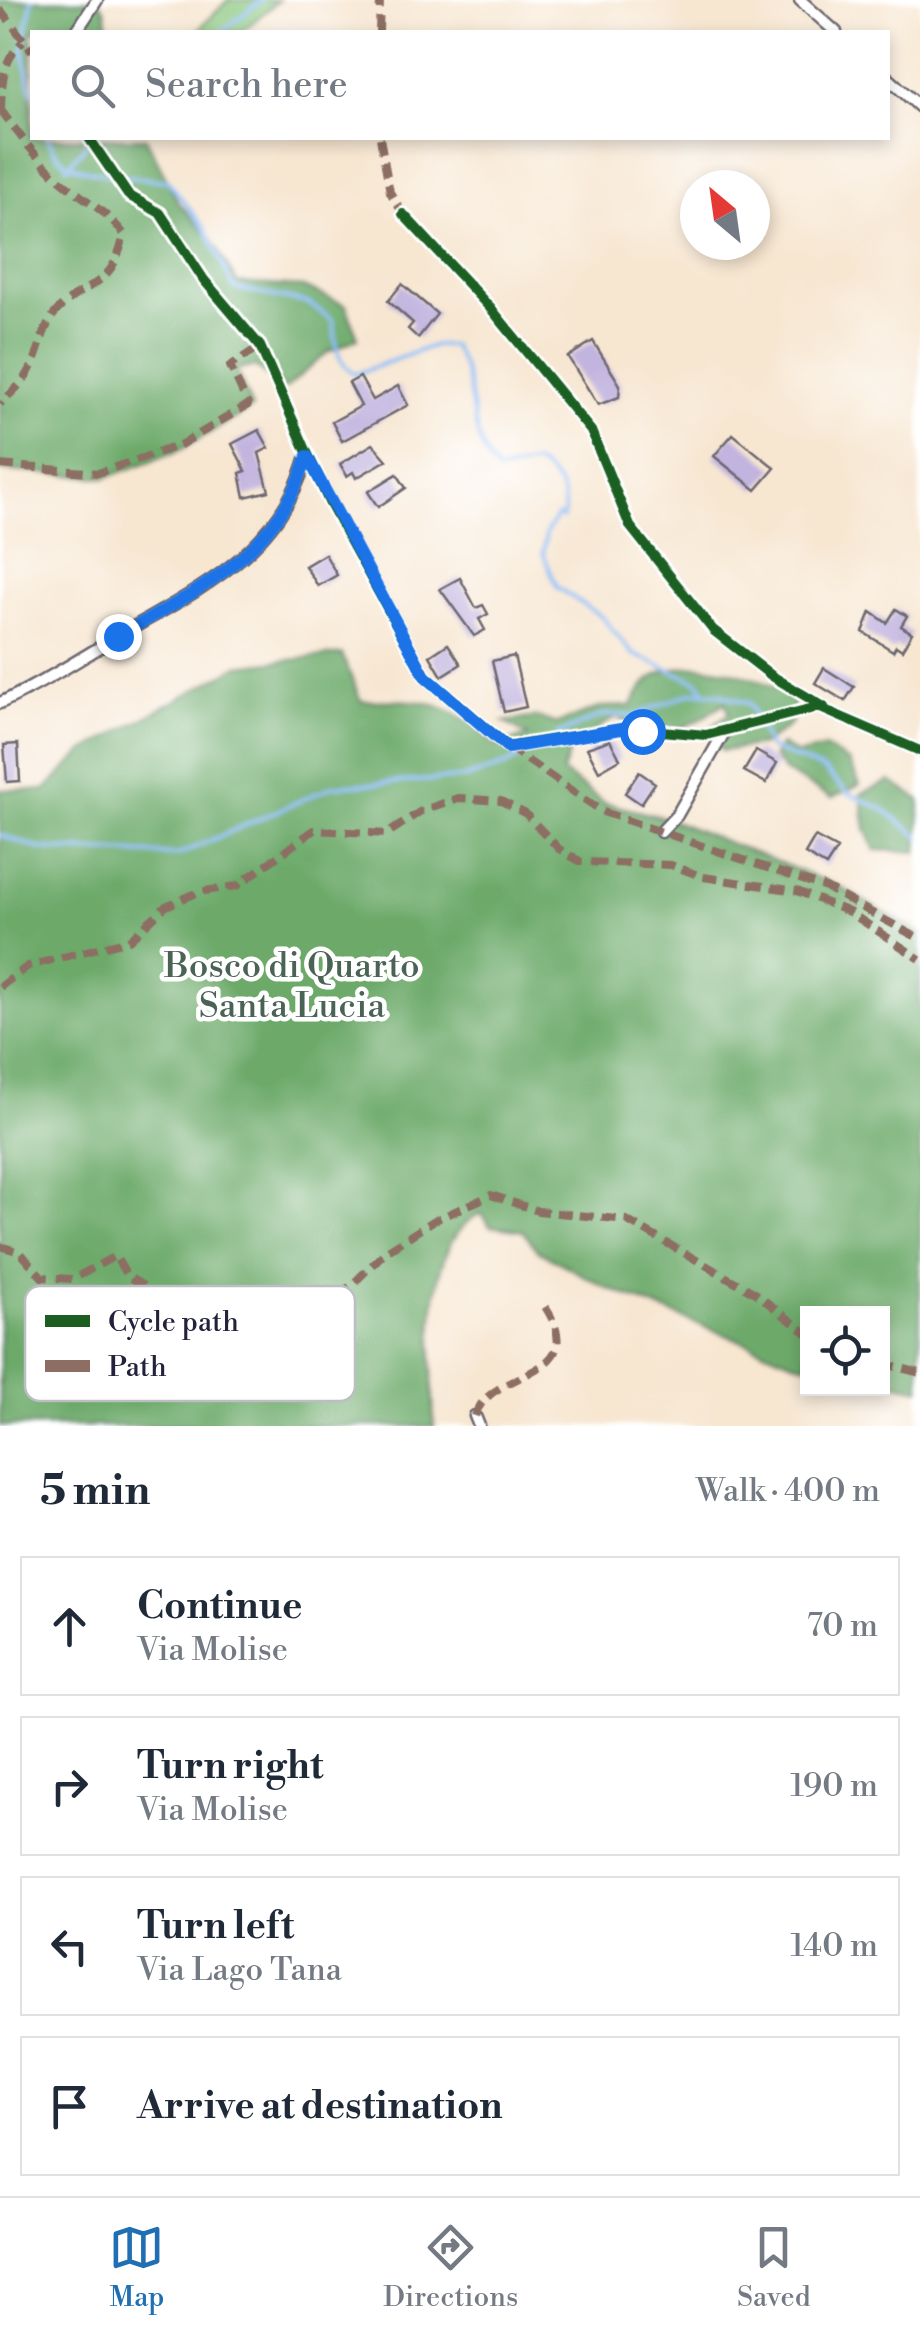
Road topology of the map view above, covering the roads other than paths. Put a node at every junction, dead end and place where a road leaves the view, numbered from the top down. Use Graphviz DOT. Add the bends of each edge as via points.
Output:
graph roads {
  1 [pos="96,0"];
  2 [pos="800,0"];
  3 [pos="77,30"];
  4 [pos="834,30"];
  5 [pos="890,80"];
  6 [pos="920,106"];
  7 [pos="92,142"];
  8 [pos="403,214"];
  9 [pos="307,456"];
  10 [pos="0,702"];
  11 [pos="824,707"];
  12 [pos="725,731"];
  13 [pos="920,750"];
  14 [pos="661,832"];
  1 -- 3 [label="street"];
  2 -- 4 [label="street"];
  5 -- 6 [label="street"];
  7 -- 9 [label="street" via="128,195 160,213 260,346"];
  8 -- 11 [label="street" via="591,431 630,526 690,603 737,649"];
  9 -- 10 [label="street" via="286,510 240,563"];
  9 -- 12 [label="street" via="425,676 508,748 627,728 689,736"];
  11 -- 12 [label="street"];
  11 -- 13 [label="street"];
  12 -- 14 [label="street"];
}
